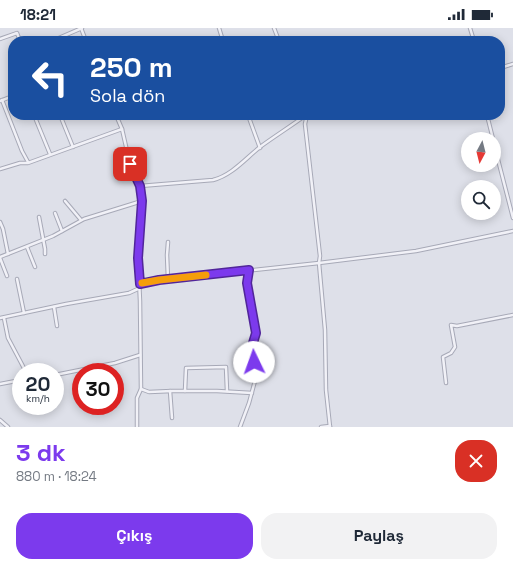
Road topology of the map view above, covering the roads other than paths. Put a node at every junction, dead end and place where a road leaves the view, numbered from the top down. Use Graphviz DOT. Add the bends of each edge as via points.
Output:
graph roads {
  1 [pos="81,28"];
  2 [pos="8,36"];
  3 [pos="18,36"];
  4 [pos="63,36"];
  5 [pos="1,100"];
  6 [pos="8,117"];
  7 [pos="9,120"];
  8 [pos="36,120"];
  9 [pos="62,120"];
  10 [pos="118,120"];
  11 [pos="250,120"];
  12 [pos="299,120"];
  13 [pos="305,120"];
  14 [pos="488,120"];
  15 [pos="122,129"];
  16 [pos="491,132"];
  17 [pos="73,147"];
  18 [pos="260,148"];
  19 [pos="50,154"];
  20 [pos="28,163"];
  21 [pos="0,168"];
  22 [pos="501,171"];
  23 [pos="140,186"];
  24 [pos="65,201"];
  25 [pos="142,201"];
  26 [pos="55,213"];
  27 [pos="39,217"];
  28 [pos="513,218"];
  29 [pos="81,220"];
  30 [pos="0,222"];
  31 [pos="62,231"];
  32 [pos="513,231"];
  33 [pos="44,240"];
  34 [pos="168,242"];
  35 [pos="27,247"];
  36 [pos="8,254"];
  37 [pos="45,254"];
  38 [pos="0,257"];
  39 [pos="319,263"];
  40 [pos="35,267"];
  41 [pos="249,270"];
  42 [pos="7,276"];
  43 [pos="17,279"];
  44 [pos="168,279"];
  45 [pos="140,284"];
  46 [pos="140,288"];
  47 [pos="54,307"];
  48 [pos="24,313"];
  49 [pos="513,315"];
  50 [pos="2,318"];
  51 [pos="57,326"];
  52 [pos="140,355"];
  53 [pos="21,363"];
  54 [pos="64,373"];
  55 [pos="12,382"];
  56 [pos="446,382"];
  57 [pos="0,384"];
  58 [pos="140,389"];
  59 [pos="170,391"];
  60 [pos="186,391"];
  61 [pos="227,391"];
  62 [pos="252,392"];
  63 [pos="172,418"];
  64 [pos="0,420"];
  65 [pos="330,426"];
  66 [pos="8,427"];
  67 [pos="137,427"];
  68 [pos="240,427"];
  69 [pos="321,427"];
  1 -- 4 [label="street"];
  2 -- 3 [label="street" via="17,33"];
  5 -- 6 [label="street"];
  7 -- 20 [label="street"];
  8 -- 19 [label="street"];
  9 -- 17 [label="street"];
  10 -- 15 [label="street"];
  11 -- 18 [label="street"];
  12 -- 18 [label="street"];
  13 -- 39 [label="street"];
  14 -- 16 [label="street"];
  15 -- 17 [label="street"];
  15 -- 23 [label="street" via="130,164"];
  17 -- 19 [label="street"];
  18 -- 23 [label="street" via="236,168 213,180"];
  19 -- 20 [label="street"];
  20 -- 21 [label="street" via="20,162"];
  22 -- 28 [label="street"];
  23 -- 25 [label="street"];
  24 -- 29 [label="street"];
  25 -- 29 [label="street"];
  25 -- 45 [label="street" via="138,258"];
  26 -- 31 [label="street"];
  27 -- 33 [label="street"];
  29 -- 31 [label="street"];
  30 -- 36 [label="street"];
  31 -- 33 [label="street"];
  32 -- 39 [label="street" via="416,251"];
  33 -- 35 [label="street"];
  33 -- 37 [label="street"];
  34 -- 44 [label="street"];
  35 -- 36 [label="street"];
  35 -- 40 [label="street"];
  36 -- 38 [label="street"];
  38 -- 42 [label="street"];
  39 -- 41 [label="street"];
  39 -- 65 [label="street"];
  41 -- 44 [label="street"];
  41 -- 62 [label="street" via="247,283 256,333 253,343 256,377"];
  43 -- 48 [label="street"];
  44 -- 45 [label="street"];
  45 -- 46 [label="street"];
  46 -- 47 [label="street" via="129,293"];
  46 -- 52 [label="street"];
  47 -- 48 [label="street"];
  47 -- 51 [label="street"];
  48 -- 50 [label="street"];
  49 -- 56 [label="street" via="458,326 451,325 455,347 451,353 443,357"];
  50 -- 53 [label="street" via="8,338"];
  52 -- 54 [label="street"];
  52 -- 58 [label="street"];
  55 -- 57 [label="street"];
  58 -- 59 [label="street" via="149,392"];
  58 -- 67 [label="street" via="137,398"];
  59 -- 60 [label="street"];
  59 -- 63 [label="street"];
  60 -- 61 [label="street"];
  60 -- 61 [label="street" via="186,368 226,367"];
  61 -- 62 [label="street"];
  62 -- 68 [label="street"];
  64 -- 66 [label="street"];
  65 -- 69 [label="street"];
}
